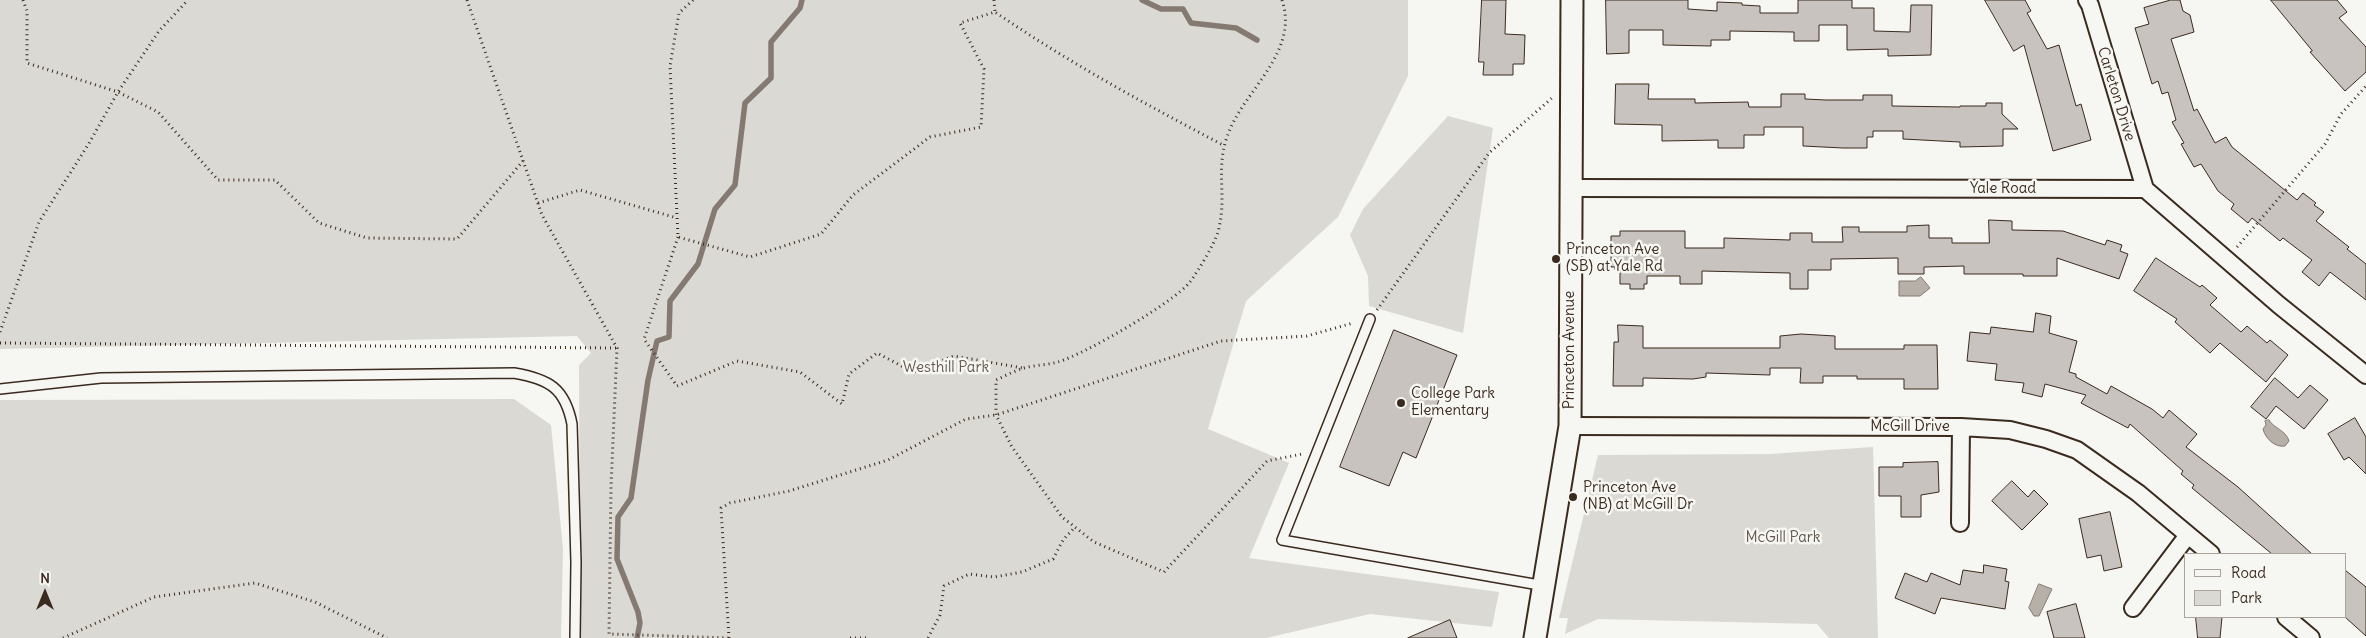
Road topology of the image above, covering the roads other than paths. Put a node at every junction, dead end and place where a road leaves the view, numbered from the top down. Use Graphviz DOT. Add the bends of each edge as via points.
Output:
graph roads {
  1 [pos="1572,0"];
  2 [pos="2086,0"];
  3 [pos="1572,188"];
  4 [pos="2145,189"];
  5 [pos="1370,319"];
  6 [pos="2366,376"];
  7 [pos="0,389"];
  8 [pos="1570,426"];
  9 [pos="1961,427"];
  10 [pos="1960,523"];
  11 [pos="2188,535"];
  12 [pos="2211,553"];
  13 [pos="1545,586"];
  14 [pos="2133,608"];
  15 [pos="2287,618"];
  16 [pos="575,638"];
  17 [pos="1535,638"];
  18 [pos="2311,638"];
  1 -- 3 [label="street, Princeton Avenue"];
  2 -- 4 [label="street, Carleton Drive"];
  3 -- 4 [label="street, Yale Road"];
  3 -- 8 [label="street, Princeton Avenue"];
  4 -- 6 [label="street"];
  5 -- 13 [label="lane" via="1282,540"];
  7 -- 16 [label="lane" via="101,378 514,374 546,381 561,393 569,407 572,424"];
  8 -- 9 [label="street, McGill Drive"];
  8 -- 13 [label="street, Princeton Avenue"];
  9 -- 10 [label="street"];
  9 -- 11 [label="street, McGill Drive" via="2010,430 2078,450 2138,493"];
  11 -- 12 [label="street, McGill Drive"];
  11 -- 14 [label="street"];
  13 -- 17 [label="street, Princeton Avenue"];
  15 -- 18 [label="street"];
}
